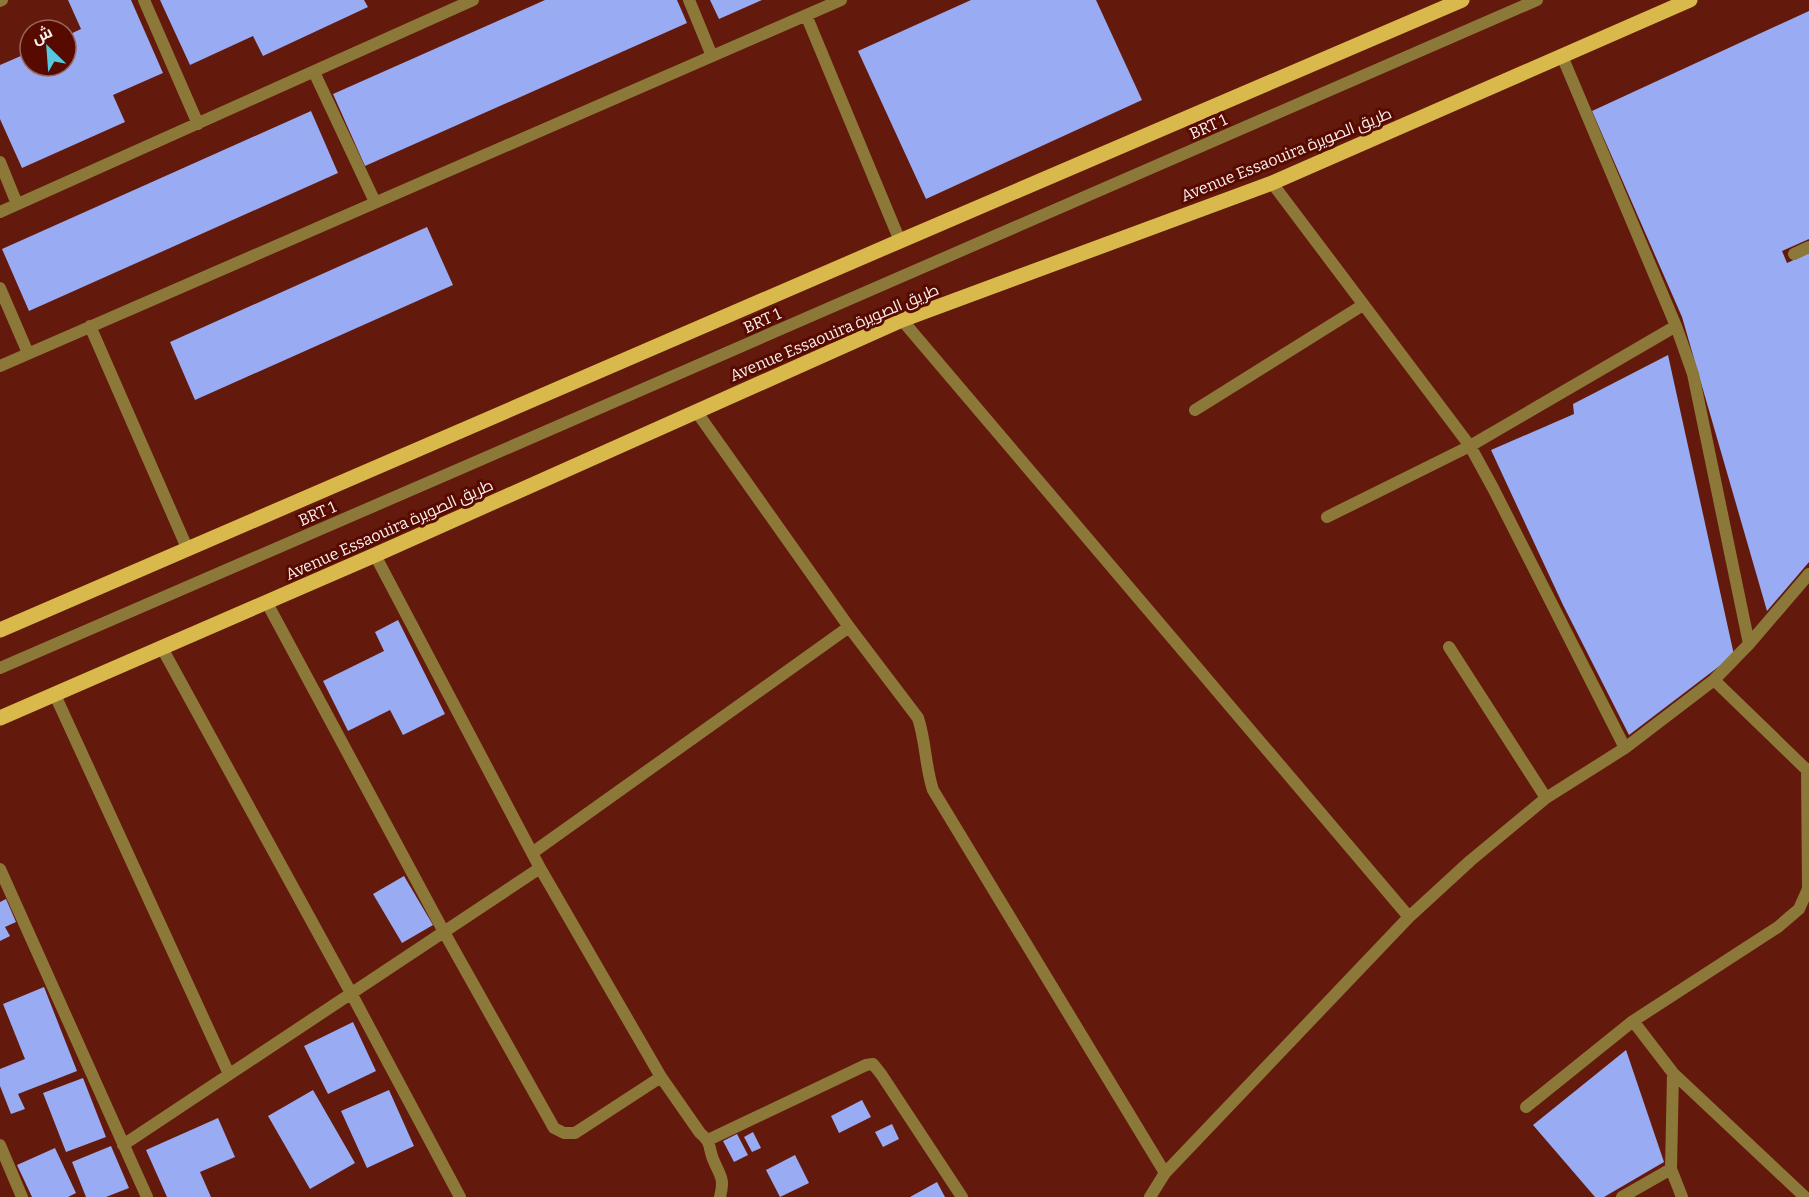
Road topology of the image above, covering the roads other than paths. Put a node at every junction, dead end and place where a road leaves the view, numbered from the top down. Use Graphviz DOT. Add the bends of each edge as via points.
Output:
graph roads {
  1 [pos="144,0"];
  2 [pos="473,0"];
  3 [pos="689,0"];
  4 [pos="841,0"];
  5 [pos="1462,0"];
  6 [pos="1537,0"];
  7 [pos="1690,0"];
  8 [pos="806,15"];
  9 [pos="712,56"];
  10 [pos="1562,56"];
  11 [pos="314,72"];
  12 [pos="198,124"];
  13 [pos="0,162"];
  14 [pos="1272,183"];
  15 [pos="375,202"];
  16 [pos="18,204"];
  17 [pos="0,212"];
  18 [pos="900,241"];
  19 [pos="1809,247"];
  20 [pos="1794,254"];
  21 [pos="0,288"];
  22 [pos="1364,305"];
  23 [pos="902,320"];
  24 [pos="90,326"];
  25 [pos="1676,326"];
  26 [pos="28,353"];
  27 [pos="0,366"];
  28 [pos="1195,410"];
  29 [pos="696,411"];
  30 [pos="1470,446"];
  31 [pos="1327,517"];
  32 [pos="188,550"];
  33 [pos="375,555"];
  34 [pos="1809,574"];
  35 [pos="267,603"];
  36 [pos="849,627"];
  37 [pos="0,630"];
  38 [pos="1749,644"];
  39 [pos="1449,647"];
  40 [pos="162,648"];
  41 [pos="0,668"];
  42 [pos="1714,680"];
  43 [pos="55,694"];
  44 [pos="0,718"];
  45 [pos="1625,748"];
  46 [pos="1808,770"];
  47 [pos="1546,798"];
  48 [pos="532,853"];
  49 [pos="540,868"];
  50 [pos="0,870"];
  51 [pos="1409,917"];
  52 [pos="444,932"];
  53 [pos="351,993"];
  54 [pos="1633,1021"];
  55 [pos="1673,1073"];
  56 [pos="229,1074"];
  57 [pos="661,1077"];
  58 [pos="1526,1107"];
  59 [pos="708,1140"];
  60 [pos="0,1145"];
  61 [pos="123,1145"];
  62 [pos="1671,1169"];
  63 [pos="1165,1173"];
  64 [pos="22,1197"];
  65 [pos="147,1197"];
  66 [pos="460,1197"];
  67 [pos="720,1197"];
  68 [pos="962,1197"];
  69 [pos="1150,1197"];
  70 [pos="1622,1197"];
  71 [pos="1682,1197"];
  72 [pos="1805,1197"];
  1 -- 12 [label="street"];
  2 -- 11 [label="street"];
  3 -- 9 [label="street"];
  4 -- 8 [label="street"];
  5 -- 18 [label="main road"];
  6 -- 41 [label="street, BRT 1"];
  7 -- 10 [label="main road, Avenue Essaouira طريق الصويرة"];
  8 -- 9 [label="street"];
  8 -- 18 [label="street"];
  9 -- 15 [label="street"];
  10 -- 14 [label="main road, Avenue Essaouira طريق الصويرة"];
  10 -- 25 [label="street"];
  11 -- 12 [label="street"];
  11 -- 15 [label="street"];
  12 -- 16 [label="street"];
  13 -- 16 [label="street"];
  14 -- 22 [label="street"];
  14 -- 23 [label="main road, Avenue Essaouira طريق الصويرة"];
  15 -- 24 [label="street"];
  16 -- 17 [label="street"];
  18 -- 32 [label="main road"];
  19 -- 20 [label="street"];
  21 -- 26 [label="street"];
  22 -- 28 [label="street"];
  22 -- 30 [label="street"];
  23 -- 29 [label="main road, Avenue Essaouira طريق الصويرة"];
  23 -- 51 [label="street"];
  24 -- 26 [label="street"];
  24 -- 32 [label="street"];
  25 -- 30 [label="street"];
  25 -- 38 [label="street" via="1694,374"];
  26 -- 27 [label="street"];
  29 -- 33 [label="main road, Avenue Essaouira طريق الصويرة"];
  29 -- 36 [label="street"];
  30 -- 31 [label="street"];
  30 -- 45 [label="street"];
  32 -- 37 [label="main road"];
  33 -- 35 [label="main road, Avenue Essaouira طريق الصويرة"];
  33 -- 48 [label="street"];
  34 -- 38 [label="street"];
  35 -- 40 [label="main road, Avenue Essaouira طريق الصويرة"];
  35 -- 52 [label="street"];
  36 -- 48 [label="street"];
  36 -- 63 [label="street" via="918,718 928,777 940,802"];
  38 -- 42 [label="street"];
  39 -- 47 [label="street"];
  40 -- 43 [label="main road, Avenue Essaouira طريق الصويرة"];
  40 -- 53 [label="street"];
  42 -- 45 [label="street"];
  42 -- 46 [label="street"];
  43 -- 44 [label="main road, Avenue Essaouira طريق الصويرة"];
  43 -- 56 [label="street"];
  45 -- 47 [label="street"];
  46 -- 54 [label="street" via="1808,889 1799,909 1778,927"];
  47 -- 51 [label="street"];
  48 -- 49 [label="street"];
  49 -- 52 [label="street"];
  49 -- 57 [label="street"];
  50 -- 61 [label="street"];
  51 -- 63 [label="street"];
  52 -- 53 [label="street"];
  52 -- 57 [label="street" via="554,1128 575,1133"];
  53 -- 56 [label="street"];
  53 -- 66 [label="street"];
  54 -- 55 [label="street"];
  54 -- 58 [label="street"];
  55 -- 62 [label="street"];
  55 -- 72 [label="street"];
  56 -- 61 [label="street"];
  57 -- 59 [label="street"];
  59 -- 67 [label="street" via="723,1186"];
  59 -- 68 [label="street" via="873,1064"];
  60 -- 64 [label="street"];
  61 -- 65 [label="street"];
  62 -- 70 [label="street"];
  62 -- 71 [label="street"];
  63 -- 69 [label="street"];
}
